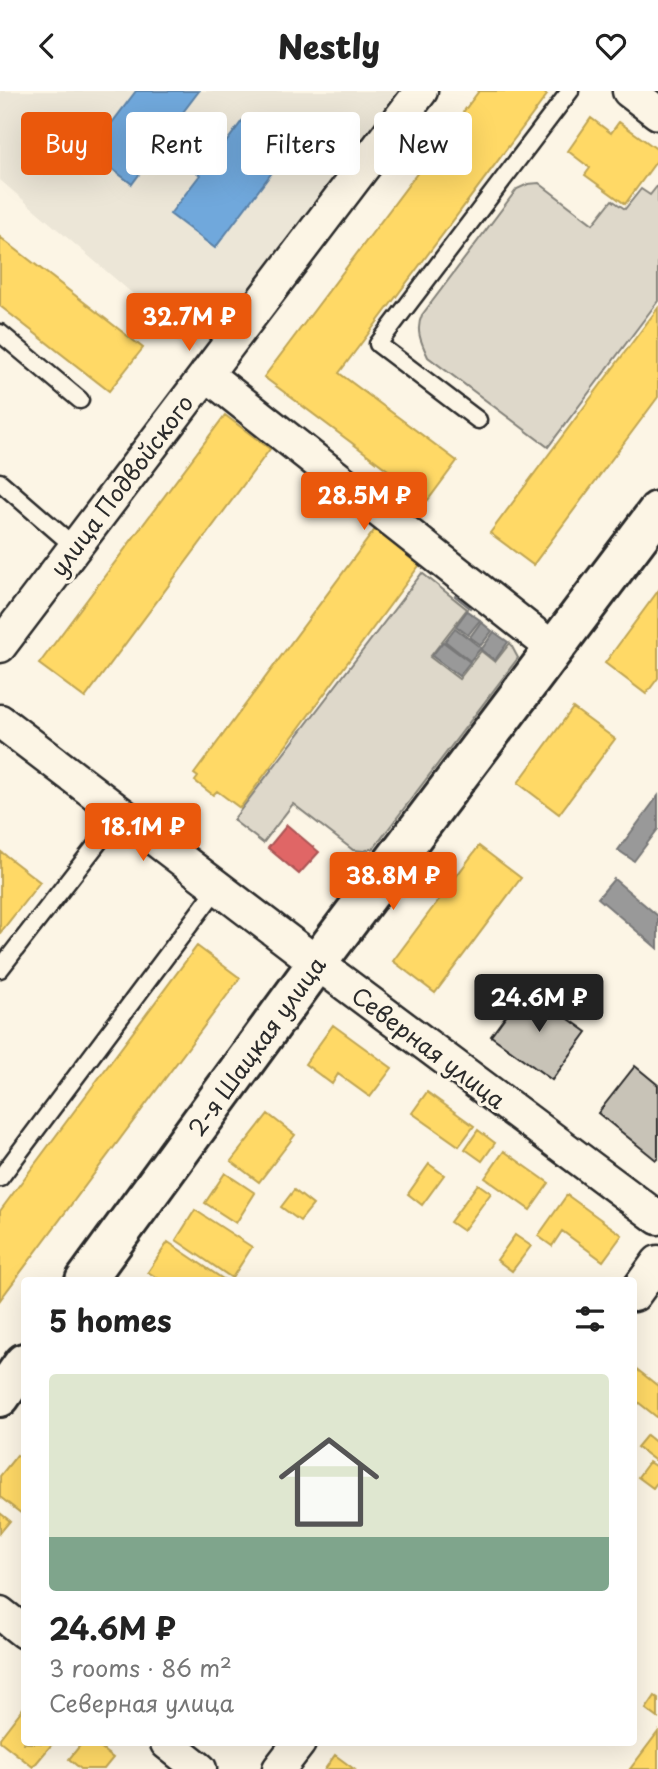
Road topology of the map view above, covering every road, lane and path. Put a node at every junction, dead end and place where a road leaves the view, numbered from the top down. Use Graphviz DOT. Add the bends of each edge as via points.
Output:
graph roads {
  1 [pos="421,91"];
  2 [pos="570,91"];
  3 [pos="629,91"];
  4 [pos="658,113"];
  5 [pos="0,333"];
  6 [pos="206,374"];
  7 [pos="80,400"];
  8 [pos="478,420"];
  9 [pos="0,482"];
  10 [pos="658,511"];
  11 [pos="75,547"];
  12 [pos="0,646"];
  13 [pos="554,649"];
  14 [pos="0,721"];
  15 [pos="121,813"];
  16 [pos="218,887"];
  17 [pos="317,963"];
  18 [pos="0,969"];
  19 [pos="0,1178"];
  20 [pos="658,1218"];
  21 [pos="658,1262"];
  22 [pos="88,1277"];
  23 [pos="637,1291"];
  24 [pos="21,1367"];
  25 [pos="0,1397"];
  26 [pos="0,1613"];
  27 [pos="21,1630"];
  28 [pos="171,1746"];
  29 [pos="297,1746"];
  30 [pos="200,1769"];
  31 [pos="279,1769"];
  1 -- 6 [label="street, улица Подвойского"];
  2 -- 8 [label="lane" via="378,344"];
  3 -- 4 [label="street"];
  5 -- 7 [label="lane"];
  6 -- 11 [label="street, улица Подвойского"];
  6 -- 13 [label="street"];
  9 -- 11 [label="lane"];
  10 -- 13 [label="street, 2-я Шацкая улица"];
  11 -- 12 [label="street, улица Подвойского"];
  13 -- 17 [label="street, 2-я Шацкая улица"];
  14 -- 15 [label="street, Северная улица"];
  15 -- 16 [label="street, Северная улица"];
  15 -- 18 [label="lane"];
  16 -- 17 [label="street, Северная улица"];
  16 -- 19 [label="lane"];
  17 -- 20 [label="street, Северная улица"];
  17 -- 22 [label="street, 2-я Шацкая улица"];
  21 -- 23 [label="street"];
  24 -- 25 [label="street"];
  26 -- 27 [label="street"];
  28 -- 30 [label="street"];
  29 -- 31 [label="street"];
}
